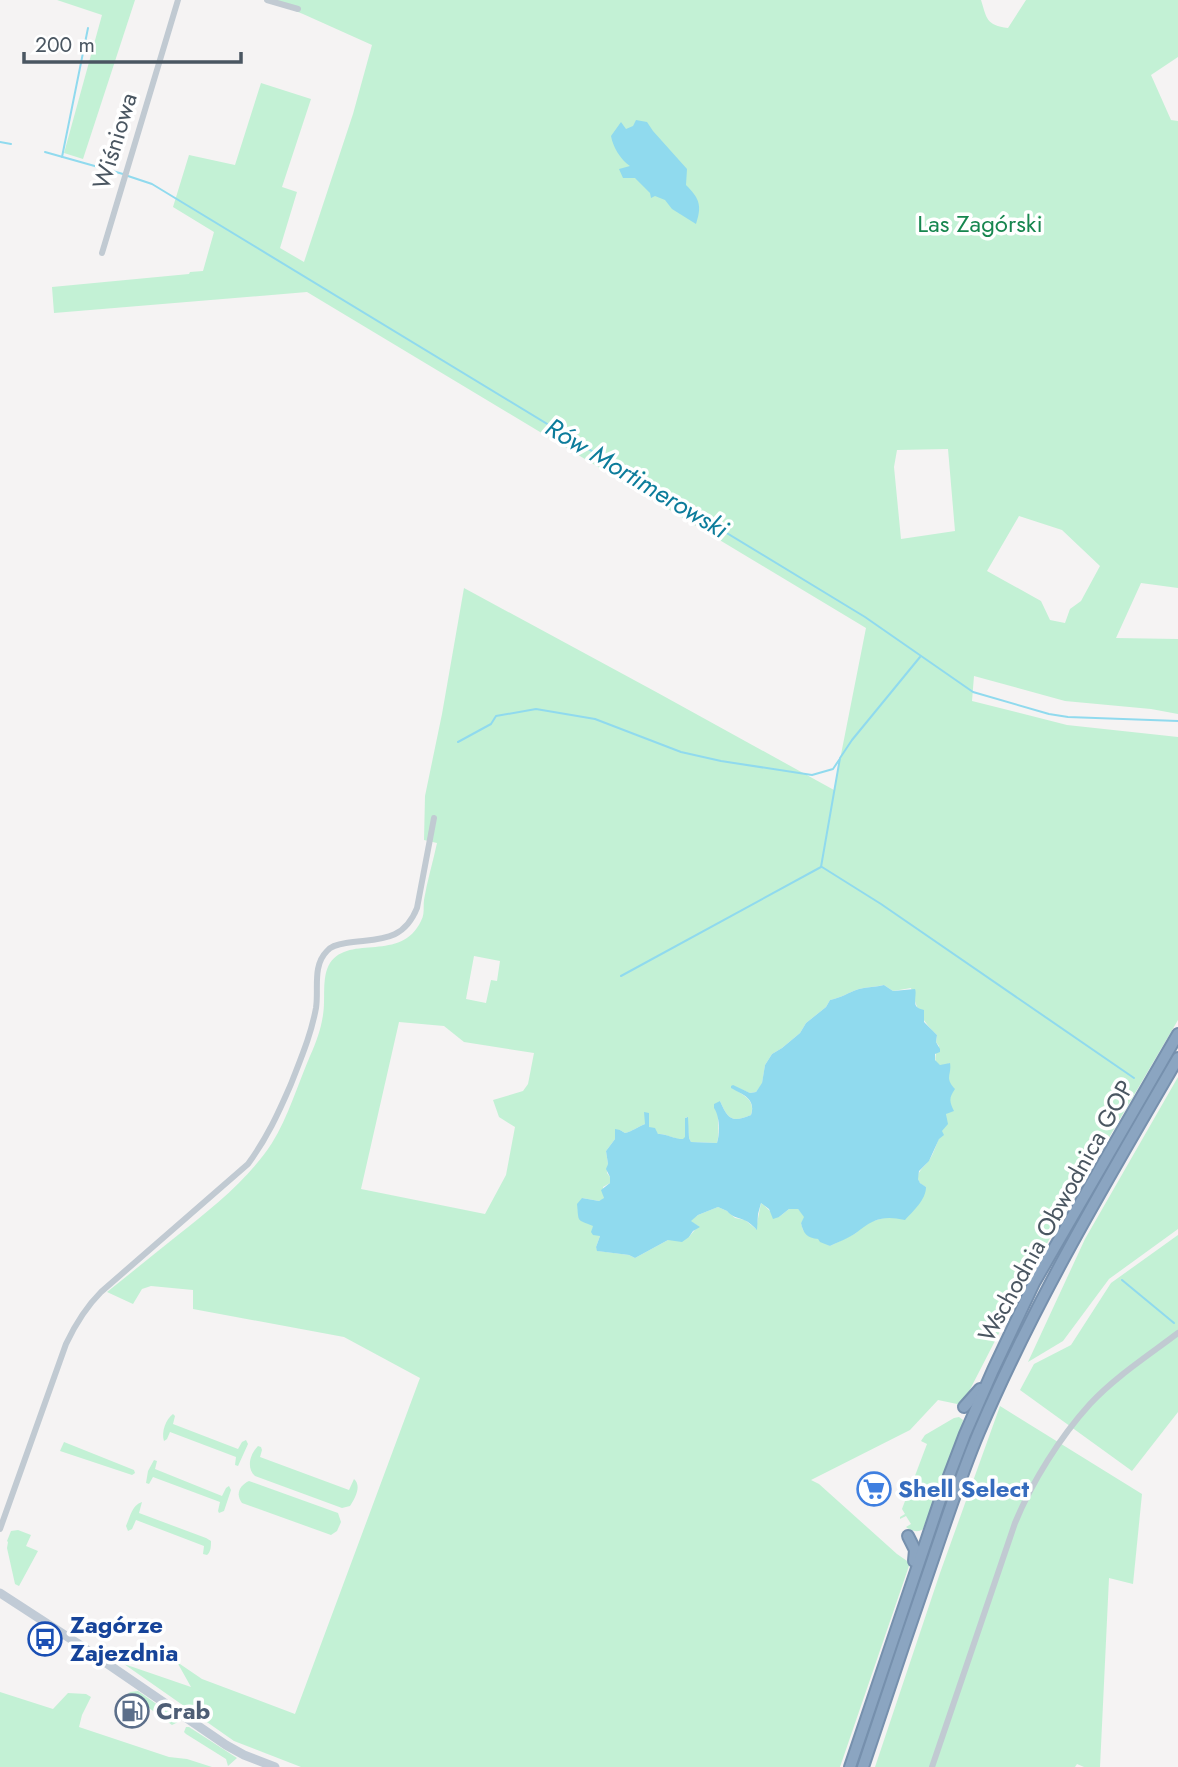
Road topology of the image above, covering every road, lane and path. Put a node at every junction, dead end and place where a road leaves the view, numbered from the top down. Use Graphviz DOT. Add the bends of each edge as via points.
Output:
graph roads {
  1 [pos="178,0"];
  2 [pos="267,0"];
  3 [pos="298,9"];
  4 [pos="102,253"];
  5 [pos="433,818"];
  6 [pos="1178,1034"];
  7 [pos="1178,1058"];
  8 [pos="1178,1333"];
  9 [pos="993,1370"];
  10 [pos="964,1406"];
  11 [pos="0,1529"];
  12 [pos="908,1536"];
  13 [pos="910,1585"];
  14 [pos="0,1593"];
  15 [pos="275,1767"];
  16 [pos="850,1767"];
  17 [pos="863,1767"];
  18 [pos="932,1767"];
  1 -- 4 [label="street, Wiśniowa"];
  2 -- 3 [label="street"];
  5 -- 11 [label="street" via="412,920 386,939 327,950 320,962 307,1045 263,1143 241,1171 101,1292 76,1324"];
  6 -- 9 [label="highway, Wschodnia Obwodnica GOP" via="1034,1283"];
  7 -- 17 [label="highway, Wschodnia Obwodnica GOP" via="1054,1274 1005,1373 952,1503"];
  8 -- 18 [label="street" via="1090,1404 1031,1488"];
  9 -- 10 [label="highway"];
  9 -- 13 [label="highway, Wschodnia Obwodnica GOP"];
  12 -- 13 [label="highway" via="915,1550"];
  13 -- 16 [label="highway, Wschodnia Obwodnica GOP"];
  14 -- 15 [label="street" via="226,1745"];
}
